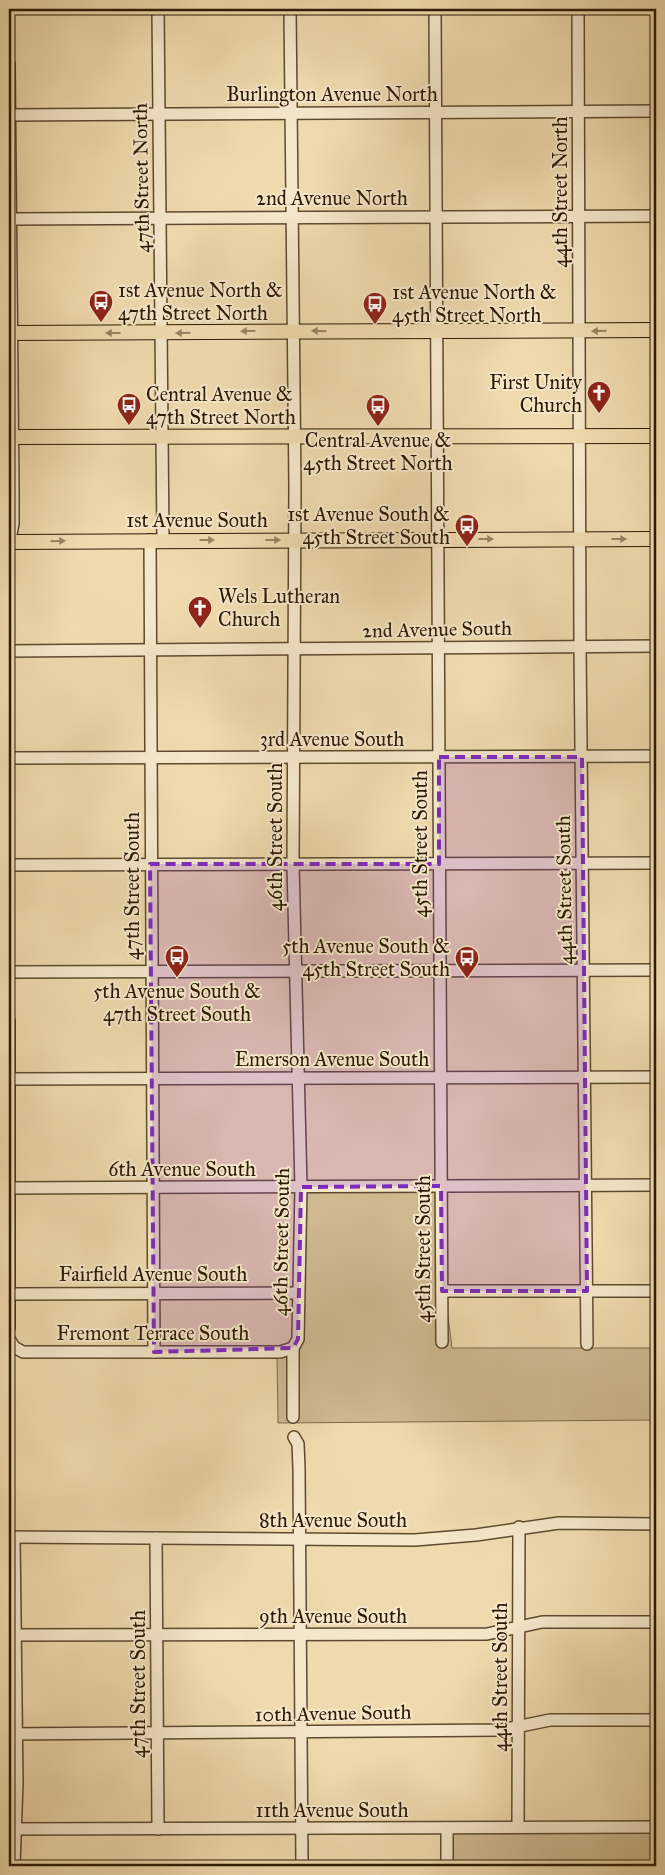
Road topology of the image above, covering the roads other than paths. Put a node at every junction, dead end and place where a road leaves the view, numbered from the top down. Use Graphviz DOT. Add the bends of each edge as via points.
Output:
graph roads {
  1 [pos="158,9"];
  2 [pos="290,9"];
  3 [pos="435,9"];
  4 [pos="578,9"];
  5 [pos="9,64"];
  6 [pos="656,111"];
  7 [pos="579,112"];
  8 [pos="292,113"];
  9 [pos="436,113"];
  10 [pos="158,114"];
  11 [pos="9,115"];
  12 [pos="656,216"];
  13 [pos="292,217"];
  14 [pos="435,217"];
  15 [pos="578,217"];
  16 [pos="160,218"];
  17 [pos="9,219"];
  18 [pos="292,330"];
  19 [pos="656,330"];
  20 [pos="10,332"];
  21 [pos="435,332"];
  22 [pos="578,332"];
  23 [pos="162,333"];
  24 [pos="294,436"];
  25 [pos="437,436"];
  26 [pos="581,436"];
  27 [pos="656,436"];
  28 [pos="10,437"];
  29 [pos="162,437"];
  30 [pos="438,539"];
  31 [pos="581,539"];
  32 [pos="656,539"];
  33 [pos="157,540"];
  34 [pos="294,540"];
  35 [pos="9,543"];
  36 [pos="580,646"];
  37 [pos="656,646"];
  38 [pos="438,648"];
  39 [pos="150,649"];
  40 [pos="294,649"];
  41 [pos="9,651"];
  42 [pos="656,756"];
  43 [pos="439,757"];
  44 [pos="582,757"];
  45 [pos="9,758"];
  46 [pos="150,758"];
  47 [pos="294,758"];
  48 [pos="583,863"];
  49 [pos="656,863"];
  50 [pos="150,864"];
  51 [pos="293,864"];
  52 [pos="439,864"];
  53 [pos="9,865"];
  54 [pos="440,970"];
  55 [pos="584,970"];
  56 [pos="656,970"];
  57 [pos="297,971"];
  58 [pos="9,972"];
  59 [pos="151,972"];
  60 [pos="9,1021"];
  61 [pos="656,1077"];
  62 [pos="9,1078"];
  63 [pos="152,1078"];
  64 [pos="299,1078"];
  65 [pos="441,1078"];
  66 [pos="585,1078"];
  67 [pos="586,1185"];
  68 [pos="656,1185"];
  69 [pos="441,1186"];
  70 [pos="301,1187"];
  71 [pos="10,1188"];
  72 [pos="152,1188"];
  73 [pos="442,1291"];
  74 [pos="588,1291"];
  75 [pos="656,1291"];
  76 [pos="153,1293"];
  77 [pos="298,1293"];
  78 [pos="10,1294"];
  79 [pos="9,1328"];
  80 [pos="442,1342"];
  81 [pos="11,1343"];
  82 [pos="587,1344"];
  83 [pos="293,1348"];
  84 [pos="154,1352"];
  85 [pos="293,1417"];
  86 [pos="294,1437"];
  87 [pos="656,1524"];
  88 [pos="519,1528"];
  89 [pos="12,1537"];
  90 [pos="156,1538"];
  91 [pos="300,1539"];
  92 [pos="656,1622"];
  93 [pos="519,1627"];
  94 [pos="158,1634"];
  95 [pos="12,1635"];
  96 [pos="300,1636"];
  97 [pos="656,1720"];
  98 [pos="519,1726"];
  99 [pos="300,1733"];
  100 [pos="12,1734"];
  101 [pos="157,1734"];
  102 [pos="447,1828"];
  103 [pos="518,1828"];
  104 [pos="656,1828"];
  105 [pos="11,1829"];
  106 [pos="158,1829"];
  107 [pos="302,1829"];
  108 [pos="14,1866"];
  109 [pos="302,1866"];
  110 [pos="447,1866"];
  1 -- 10 [label="street, 47th Street North"];
  2 -- 8 [label="street, 46th Street South"];
  3 -- 9 [label="street, 45th Street South"];
  4 -- 7 [label="street, 44th Street North"];
  5 -- 11 [label="street"];
  6 -- 7 [label="street, Burlington Avenue North"];
  7 -- 9 [label="street, Burlington Avenue North"];
  7 -- 15 [label="street, 44th Street North"];
  8 -- 9 [label="street, Burlington Avenue North"];
  8 -- 10 [label="street, Burlington Avenue North"];
  8 -- 13 [label="street, 46th Street South"];
  9 -- 14 [label="street, 45th Street South"];
  10 -- 11 [label="street, Burlington Avenue North"];
  10 -- 16 [label="street, 47th Street North"];
  11 -- 17 [label="street"];
  12 -- 15 [label="street, 2nd Avenue North"];
  13 -- 14 [label="street, 2nd Avenue North"];
  13 -- 16 [label="street, 2nd Avenue North"];
  13 -- 18 [label="street, 46th Street South"];
  14 -- 15 [label="street, 2nd Avenue North"];
  14 -- 21 [label="street, 45th Street South"];
  15 -- 22 [label="street, 44th Street North"];
  16 -- 17 [label="street, 2nd Avenue North"];
  16 -- 23 [label="street, 47th Street North"];
  17 -- 20 [label="street"];
  21 -- 18 [label="main road, one-way"];
  18 -- 23 [label="main road, one-way"];
  18 -- 24 [label="street, 46th Street South"];
  19 -- 22 [label="main road, one-way"];
  23 -- 20 [label="main road, one-way"];
  20 -- 28 [label="street"];
  21 -- 22 [label="main road"];
  21 -- 25 [label="street, 45th Street South"];
  22 -- 26 [label="street, 44th Street North"];
  23 -- 29 [label="street, 47th Street North"];
  24 -- 25 [label="main road"];
  24 -- 29 [label="main road"];
  24 -- 34 [label="street, 46th Street South"];
  25 -- 26 [label="main road"];
  25 -- 30 [label="street, 45th Street South"];
  26 -- 27 [label="main road"];
  26 -- 31 [label="street, 44th Street South"];
  28 -- 29 [label="main road"];
  28 -- 35 [label="street" via="13,524"];
  29 -- 33 [label="street, 47th Street South"];
  30 -- 31 [label="main road, 1st Avenue South, one-way"];
  30 -- 34 [label="main road, 1st Avenue South"];
  30 -- 38 [label="street, 45th Street South"];
  31 -- 32 [label="main road, 1st Avenue South, one-way"];
  31 -- 36 [label="street, 44th Street South"];
  33 -- 34 [label="main road, 1st Avenue South, one-way"];
  35 -- 33 [label="main road, 1st Avenue South, one-way"];
  33 -- 39 [label="street, 47th Street South"];
  34 -- 40 [label="street, 46th Street South"];
  36 -- 37 [label="street, 2nd Avenue South"];
  36 -- 38 [label="street, 2nd Avenue South"];
  36 -- 44 [label="street, 44th Street South"];
  38 -- 40 [label="street, 2nd Avenue South"];
  38 -- 43 [label="street, 45th Street South"];
  39 -- 40 [label="street, 2nd Avenue South"];
  39 -- 41 [label="street, 2nd Avenue South"];
  39 -- 46 [label="street, 47th Street South"];
  40 -- 47 [label="street, 46th Street South"];
  42 -- 44 [label="street, 3rd Avenue South"];
  43 -- 44 [label="street, 3rd Avenue South"];
  43 -- 47 [label="street, 3rd Avenue South"];
  43 -- 52 [label="street, 45th Street South"];
  44 -- 48 [label="street, 44th Street South"];
  45 -- 46 [label="street, 3rd Avenue South"];
  46 -- 47 [label="street, 3rd Avenue South"];
  46 -- 50 [label="street, 47th Street South"];
  47 -- 51 [label="street, 46th Street South"];
  48 -- 49 [label="street"];
  48 -- 52 [label="street"];
  48 -- 55 [label="street, 44th Street South"];
  50 -- 51 [label="street"];
  50 -- 53 [label="street"];
  50 -- 59 [label="street, 47th Street South"];
  51 -- 52 [label="street"];
  51 -- 57 [label="street, 46th Street South"];
  52 -- 54 [label="street, 45th Street South"];
  54 -- 55 [label="street"];
  54 -- 57 [label="street"];
  54 -- 65 [label="street, 45th Street South"];
  55 -- 56 [label="street"];
  55 -- 66 [label="street, 44th Street South"];
  57 -- 59 [label="street"];
  57 -- 64 [label="street, 46th Street South"];
  58 -- 59 [label="street"];
  59 -- 63 [label="street, 47th Street South"];
  60 -- 62 [label="street"];
  61 -- 66 [label="street, Emerson Avenue South"];
  62 -- 63 [label="street, Emerson Avenue South"];
  62 -- 71 [label="street"];
  63 -- 64 [label="street, Emerson Avenue South"];
  63 -- 72 [label="street, 47th Street South"];
  64 -- 65 [label="street, Emerson Avenue South"];
  64 -- 70 [label="street, 46th Street South"];
  65 -- 66 [label="street, Emerson Avenue South"];
  65 -- 69 [label="street, 45th Street South"];
  66 -- 67 [label="street, 44th Street South"];
  67 -- 68 [label="street, 6th Avenue South"];
  67 -- 69 [label="street, 6th Avenue South"];
  67 -- 74 [label="street, 44th Street South"];
  69 -- 70 [label="street, 6th Avenue South"];
  69 -- 73 [label="street, 45th Street South"];
  70 -- 72 [label="street, 6th Avenue South"];
  70 -- 77 [label="street, 46th Street South"];
  71 -- 72 [label="street, 6th Avenue South"];
  71 -- 78 [label="street"];
  72 -- 76 [label="street, 47th Street South"];
  73 -- 74 [label="street"];
  73 -- 80 [label="street, 45th Street South"];
  74 -- 75 [label="street"];
  74 -- 82 [label="street, 44th Street South"];
  76 -- 77 [label="street, Fairfield Avenue South"];
  76 -- 78 [label="street, Fairfield Avenue South"];
  76 -- 84 [label="street, 47th Street South"];
  77 -- 83 [label="street, 46th Street South" via="298,1339"];
  78 -- 79 [label="street"];
  81 -- 84 [label="street, Fremont Terrace South" via="23,1352"];
  83 -- 84 [label="street, Fremont Terrace South" via="280,1352"];
  83 -- 85 [label="street, 46th Street South"];
  86 -- 91 [label="street" via="298,1450"];
  87 -- 88 [label="street, 8th Avenue South" via="559,1523"];
  88 -- 91 [label="street, 8th Avenue South" via="415,1540"];
  88 -- 93 [label="street, 44th Street South"];
  89 -- 90 [label="street, 8th Avenue South"];
  89 -- 95 [label="street"];
  90 -- 91 [label="street, 8th Avenue South"];
  90 -- 94 [label="street, 47th Street South"];
  91 -- 96 [label="street"];
  92 -- 93 [label="street, 9th Avenue South" via="542,1622"];
  93 -- 96 [label="street, 9th Avenue South" via="487,1634"];
  93 -- 98 [label="street, 44th Street South"];
  94 -- 95 [label="street, 9th Avenue South"];
  94 -- 96 [label="street, 9th Avenue South"];
  94 -- 101 [label="street, 47th Street South"];
  95 -- 100 [label="street"];
  96 -- 99 [label="street"];
  97 -- 98 [label="street, 10th Avenue South" via="550,1720"];
  98 -- 99 [label="street, 10th Avenue South" via="501,1730"];
  98 -- 103 [label="street, 44th Street South"];
  99 -- 101 [label="street, 10th Avenue South"];
  99 -- 107 [label="street"];
  100 -- 101 [label="street, 10th Avenue South"];
  100 -- 105 [label="street"];
  101 -- 106 [label="street, 47th Street South"];
  102 -- 103 [label="street, 11th Avenue South"];
  102 -- 107 [label="street, 11th Avenue South"];
  102 -- 110 [label="street"];
  103 -- 104 [label="street, 11th Avenue South"];
  105 -- 106 [label="street, 11th Avenue South"];
  105 -- 108 [label="street"];
  106 -- 107 [label="street, 11th Avenue South"];
  107 -- 109 [label="street"];
}
